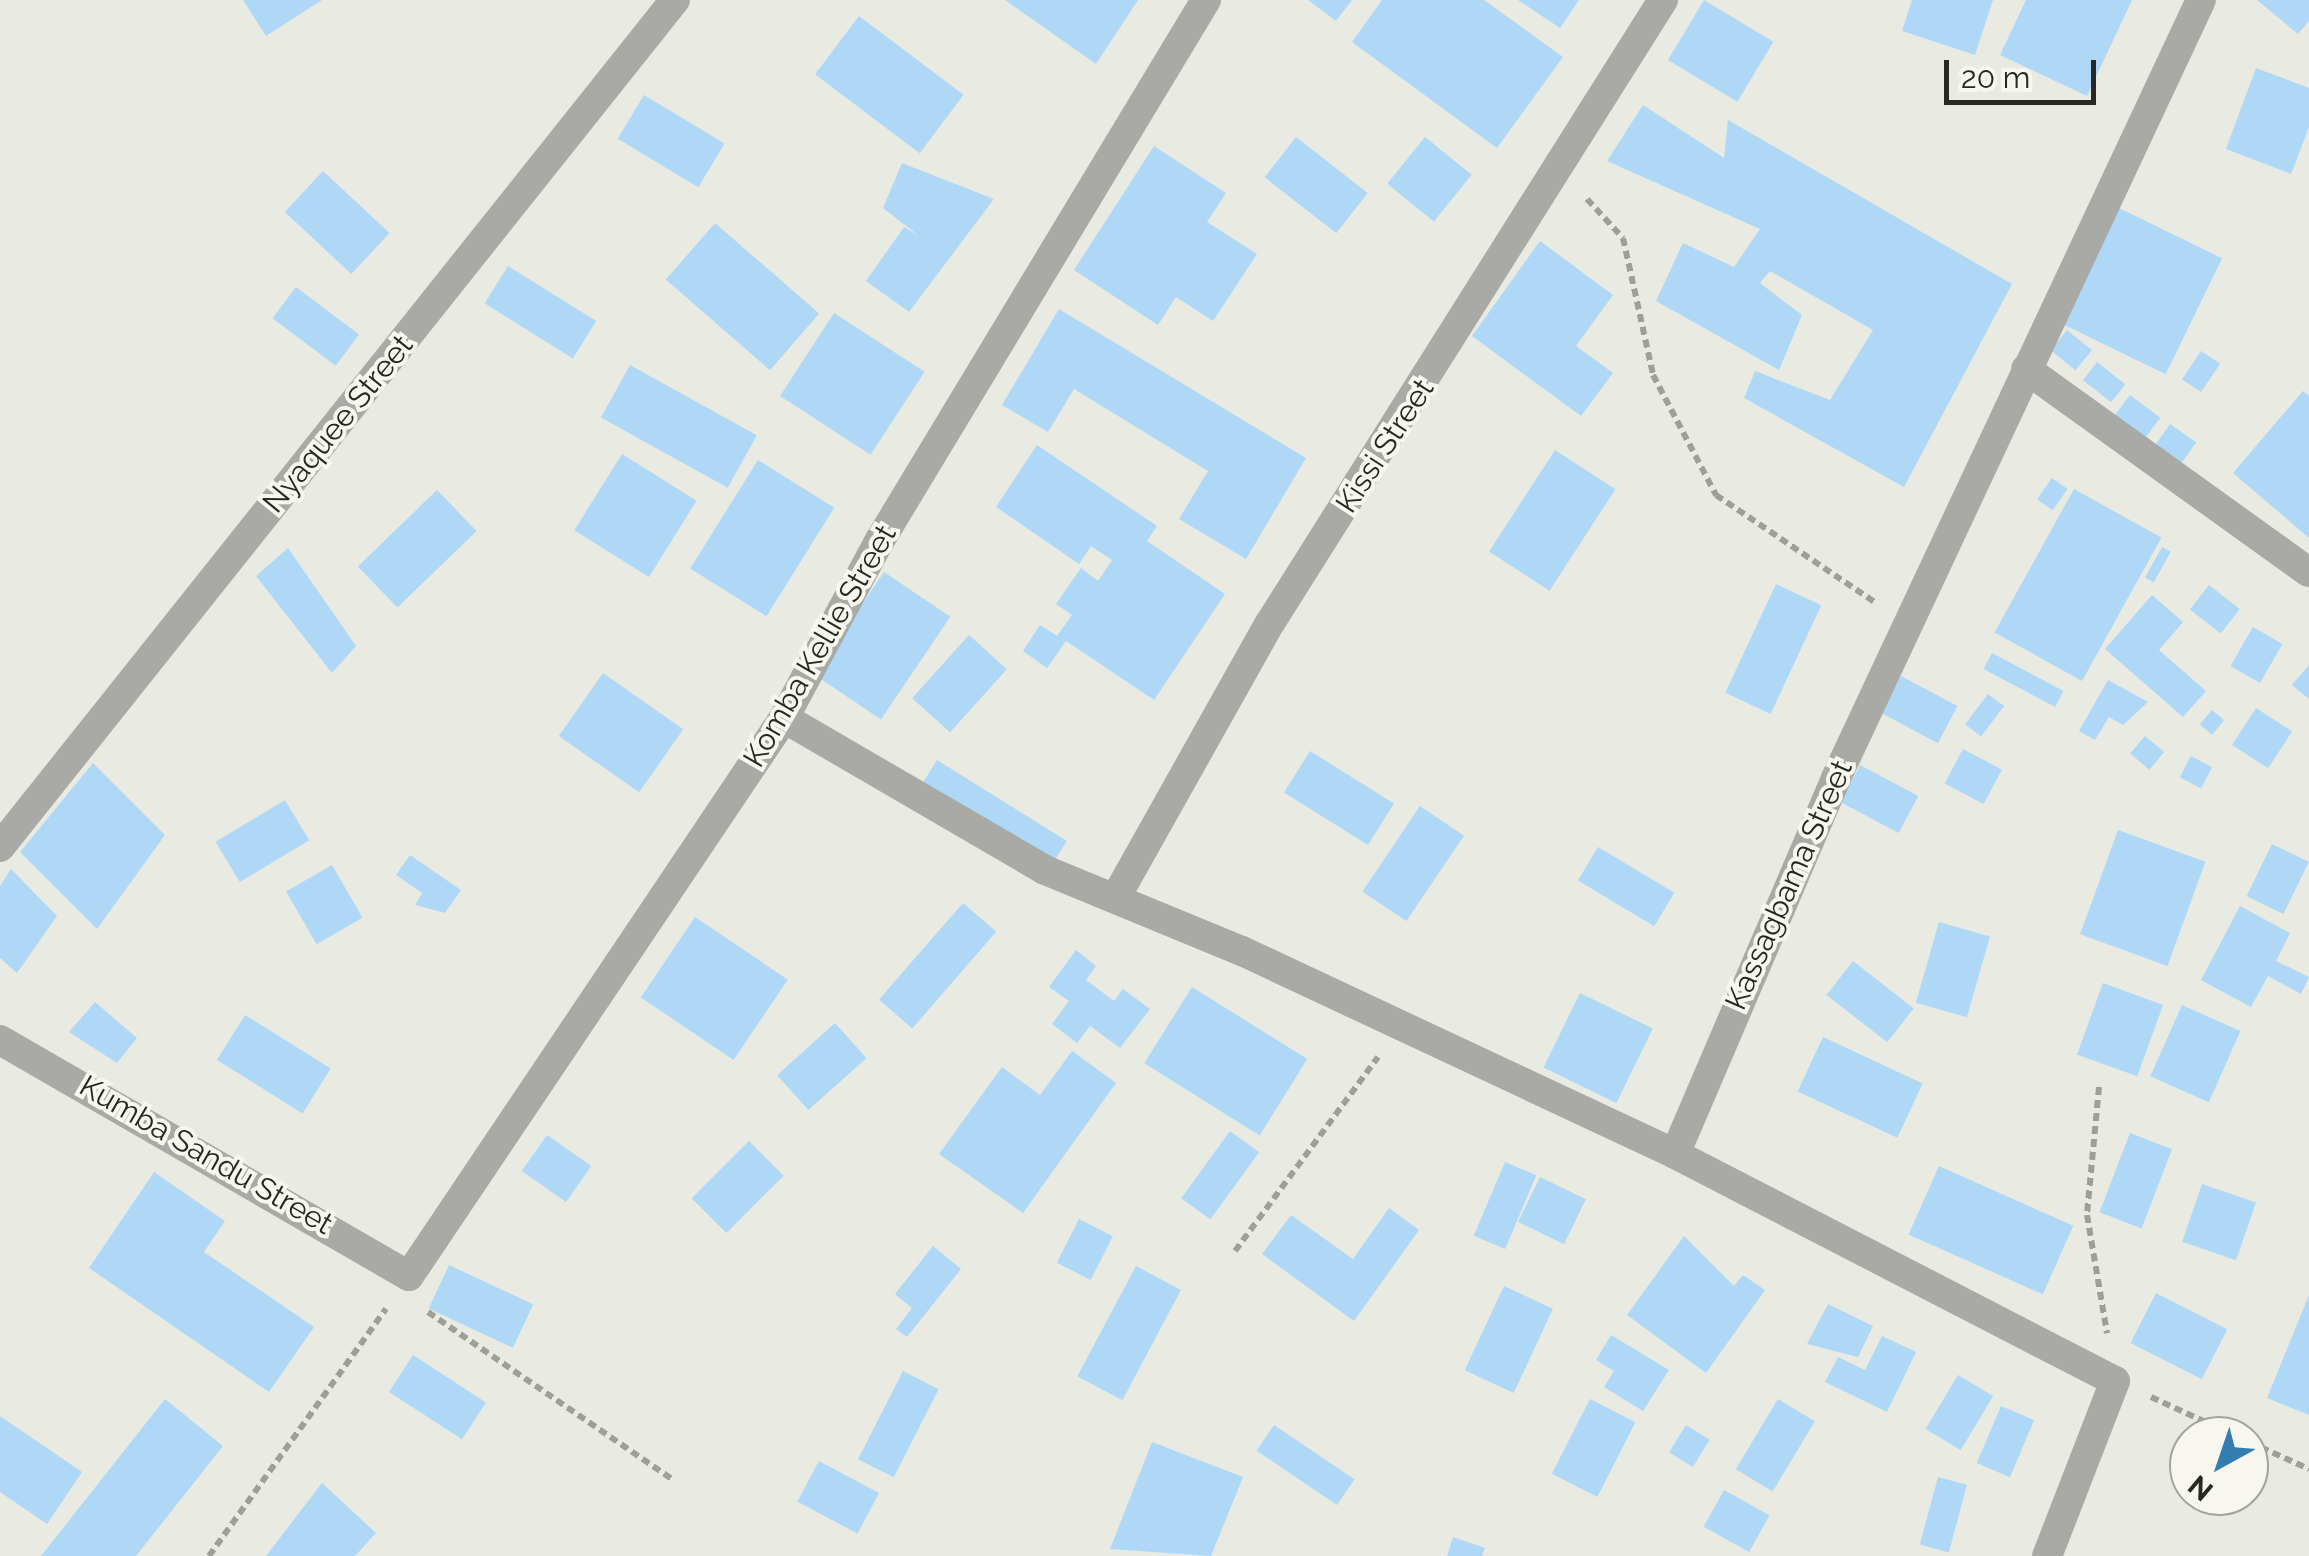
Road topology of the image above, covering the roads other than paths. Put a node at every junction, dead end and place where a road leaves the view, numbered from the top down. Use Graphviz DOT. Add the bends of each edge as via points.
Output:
graph roads {
  1 [pos="675,0"];
  2 [pos="1206,0"];
  3 [pos="1663,0"];
  4 [pos="2200,0"];
  5 [pos="2026,369"];
  6 [pos="2309,572"];
  7 [pos="784,718"];
  8 [pos="0,847"];
  9 [pos="1116,897"];
  10 [pos="0,1040"];
  11 [pos="1675,1154"];
  12 [pos="409,1276"];
  13 [pos="2046,1556"];
  1 -- 8 [label="street, Nyaquee Street"];
  2 -- 7 [label="street, Komba Kellie Street" via="880,540"];
  3 -- 9 [label="street, Kissi Street" via="1270,623"];
  4 -- 5 [label="street, Kassagbama Street"];
  5 -- 6 [label="street"];
  5 -- 11 [label="street, Kassagbama Street"];
  7 -- 9 [label="street" via="1010,852"];
  7 -- 12 [label="street, Komba Kellie Street"];
  9 -- 11 [label="street"];
  10 -- 12 [label="street, Kumba Sandu Street"];
  11 -- 13 [label="street" via="2116,1381"];
}
